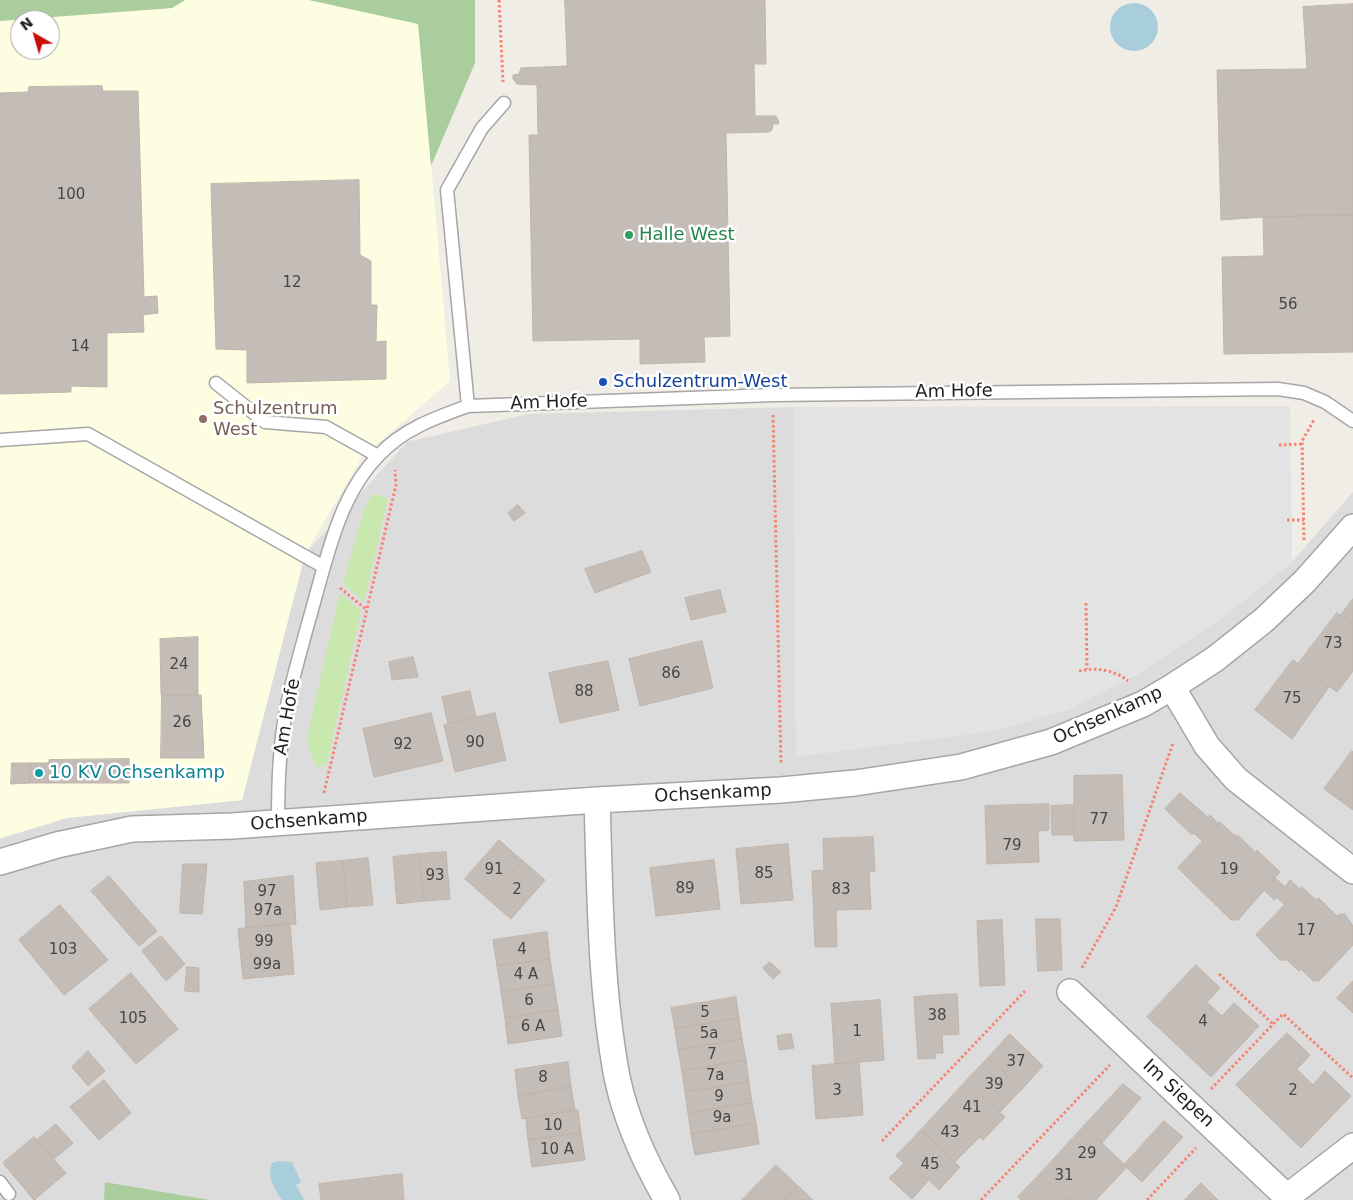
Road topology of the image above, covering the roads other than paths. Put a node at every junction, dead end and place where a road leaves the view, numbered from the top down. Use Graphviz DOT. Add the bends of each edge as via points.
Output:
graph roads {
  1 [pos="504,103"];
  2 [pos="216,383"];
  3 [pos="468,406"];
  4 [pos="1353,421"];
  5 [pos="0,440"];
  6 [pos="378,456"];
  7 [pos="1353,527"];
  8 [pos="323,570"];
  9 [pos="1172,687"];
  10 [pos="597,800"];
  11 [pos="278,823"];
  12 [pos="0,862"];
  13 [pos="1353,871"];
  14 [pos="1070,992"];
  15 [pos="1353,1146"];
  16 [pos="0,1182"];
  17 [pos="9,1194"];
  18 [pos="1288,1198"];
  19 [pos="667,1200"];
  1 -- 3 [label="lane" via="482,128 446,190"];
  2 -- 6 [label="lane" via="265,422 326,427"];
  3 -- 4 [label="lane, Am Hofe" via="773,395 1278,389 1304,393 1325,402"];
  3 -- 6 [label="lane, Am Hofe" via="424,422 392,442"];
  5 -- 8 [label="lane" via="88,434"];
  6 -- 8 [label="lane, Am Hofe" via="352,490 336,526"];
  7 -- 9 [label="street, Ochsenkamp" via="1305,581 1264,620 1215,659"];
  8 -- 11 [label="lane, Am Hofe" via="287,706 279,771"];
  9 -- 10 [label="street, Ochsenkamp" via="1143,704 1050,742 961,767 781,790"];
  9 -- 13 [label="street" via="1207,746 1236,779"];
  10 -- 11 [label="street, Ochsenkamp"];
  10 -- 19 [label="street" via="604,984 618,1078 634,1133"];
  11 -- 12 [label="street, Ochsenkamp" via="132,829 57,845"];
  14 -- 18 [label="street, Im Siepen"];
  15 -- 18 [label="street, Im Siepen"];
  16 -- 17 [label="lane"];
}
